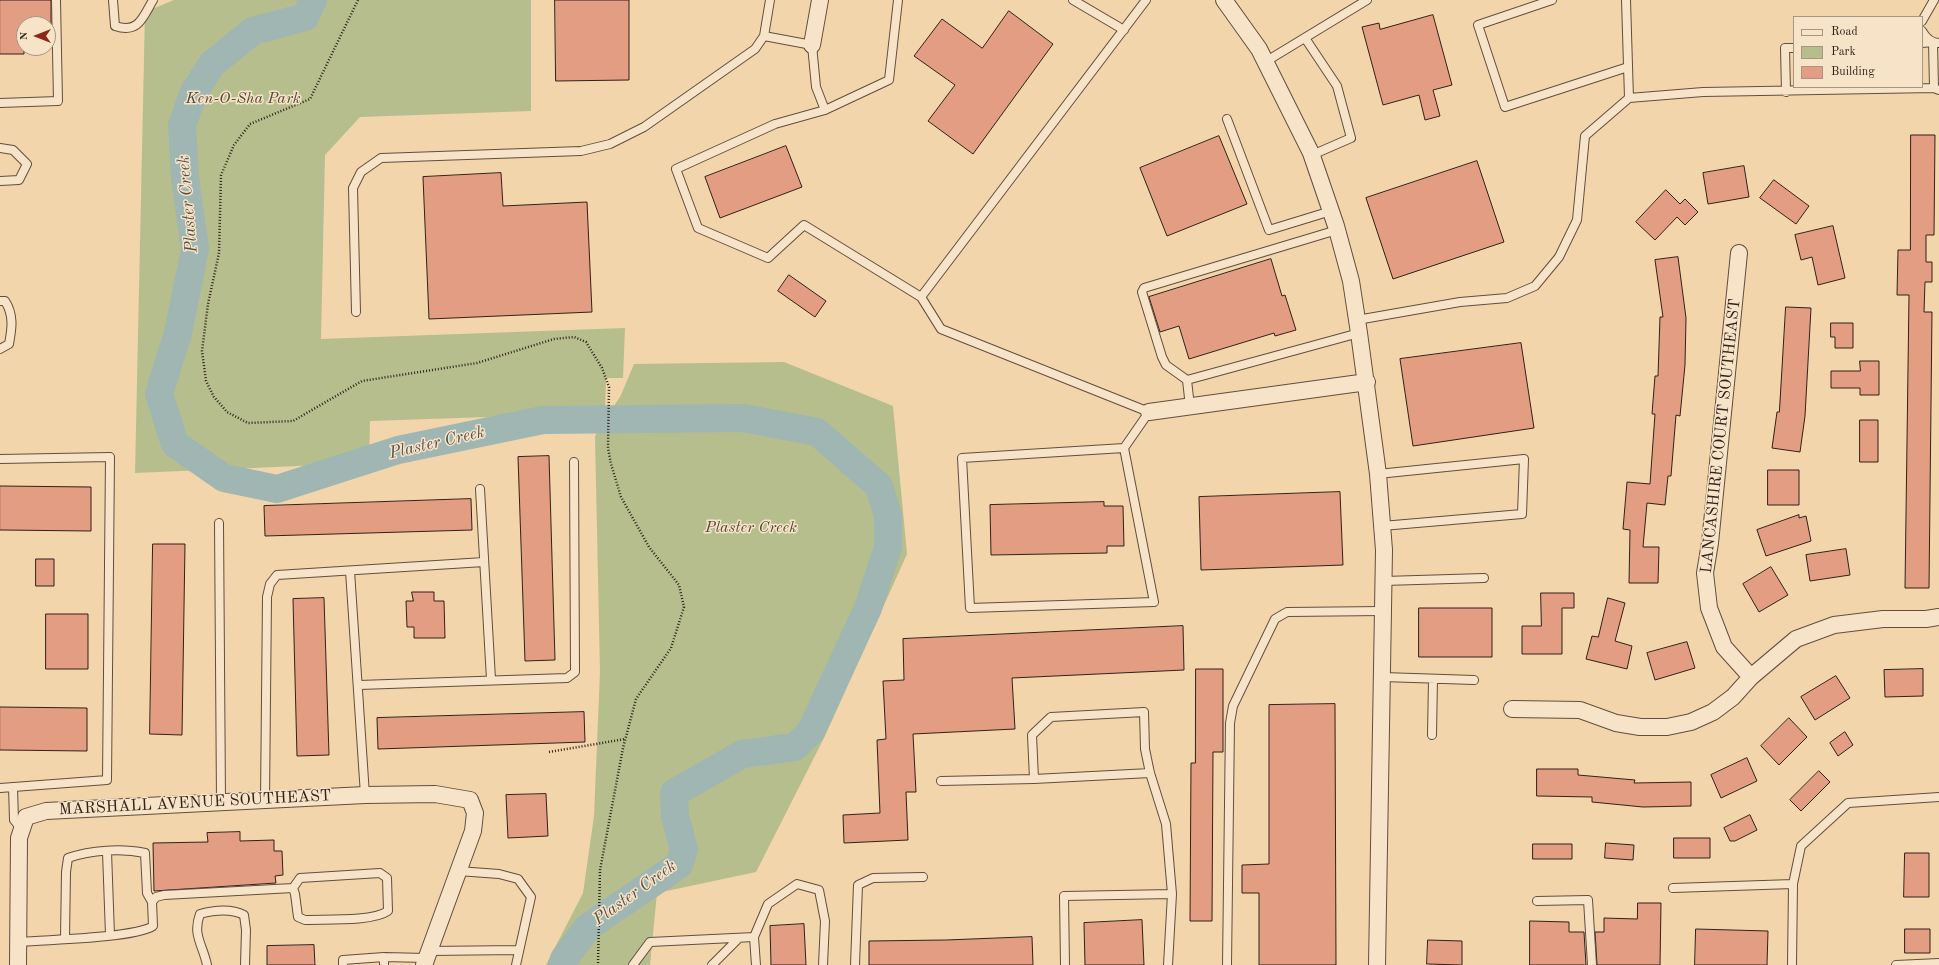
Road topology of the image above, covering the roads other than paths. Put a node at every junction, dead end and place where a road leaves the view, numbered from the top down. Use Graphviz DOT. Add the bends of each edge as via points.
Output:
graph roads {
  1 [pos="56,0"];
  2 [pos="113,0"];
  3 [pos="153,0"];
  4 [pos="770,0"];
  5 [pos="820,0"];
  6 [pos="898,0"];
  7 [pos="1073,0"];
  8 [pos="1146,0"];
  9 [pos="1224,0"];
  10 [pos="1367,0"];
  11 [pos="1552,0"];
  12 [pos="1626,0"];
  13 [pos="1934,0"];
  14 [pos="1923,19"];
  15 [pos="1124,30"];
  16 [pos="1923,32"];
  17 [pos="764,36"];
  18 [pos="1305,38"];
  19 [pos="1923,43"];
  20 [pos="1936,43"];
  21 [pos="812,45"];
  22 [pos="1793,48"];
  23 [pos="1265,62"];
  24 [pos="1628,67"];
  25 [pos="1936,89"];
  26 [pos="1786,92"];
  27 [pos="1629,98"];
  28 [pos="0,103"];
  29 [pos="825,110"];
  30 [pos="1228,119"];
  31 [pos="0,148"];
  32 [pos="1312,155"];
  33 [pos="0,181"];
  34 [pos="1331,211"];
  35 [pos="1337,230"];
  36 [pos="1740,253"];
  37 [pos="921,297"];
  38 [pos="0,301"];
  39 [pos="356,312"];
  40 [pos="1358,327"];
  41 [pos="0,349"];
  42 [pos="1187,380"];
  43 [pos="1367,382"];
  44 [pos="1190,407"];
  45 [pos="1149,412"];
  46 [pos="1124,448"];
  47 [pos="0,459"];
  48 [pos="574,462"];
  49 [pos="1378,474"];
  50 [pos="480,489"];
  51 [pos="219,523"];
  52 [pos="1382,526"];
  53 [pos="484,562"];
  54 [pos="350,571"];
  55 [pos="1484,578"];
  56 [pos="1384,581"];
  57 [pos="1383,611"];
  58 [pos="1939,617"];
  59 [pos="1751,676"];
  60 [pos="1382,677"];
  61 [pos="491,679"];
  62 [pos="1434,679"];
  63 [pos="1474,680"];
  64 [pos="359,685"];
  65 [pos="1512,709"];
  66 [pos="1432,735"];
  67 [pos="1150,773"];
  68 [pos="1034,778"];
  69 [pos="941,781"];
  70 [pos="13,787"];
  71 [pos="0,788"];
  72 [pos="364,795"];
  73 [pos="1939,797"];
  74 [pos="265,800"];
  75 [pos="221,802"];
  76 [pos="24,823"];
  77 [pos="107,852"];
  78 [pos="458,871"];
  79 [pos="923,877"];
  80 [pos="1793,884"];
  81 [pos="293,888"];
  82 [pos="1673,888"];
  83 [pos="1172,894"];
  84 [pos="1537,900"];
  85 [pos="152,902"];
  86 [pos="110,936"];
  87 [pos="754,937"];
  88 [pos="65,938"];
  89 [pos="739,938"];
  90 [pos="18,942"];
  91 [pos="519,950"];
  92 [pos="426,958"];
  93 [pos="384,961"];
  94 [pos="1939,963"];
  95 [pos="18,965"];
  96 [pos="207,965"];
  97 [pos="245,965"];
  98 [pos="343,965"];
  99 [pos="516,965"];
  100 [pos="633,965"];
  101 [pos="712,965"];
  102 [pos="756,965"];
  103 [pos="823,965"];
  104 [pos="855,965"];
  105 [pos="1064,965"];
  106 [pos="1168,965"];
  107 [pos="1227,965"];
  108 [pos="1377,965"];
  109 [pos="1592,965"];
  110 [pos="1792,965"];
  111 [pos="1896,965"];
  1 -- 28 [label="lane" via="58,101"];
  2 -- 3 [label="lane" via="115,26 132,29 141,22"];
  4 -- 17 [label="lane"];
  5 -- 21 [label="street"];
  6 -- 29 [label="lane" via="889,80"];
  7 -- 15 [label="lane"];
  8 -- 15 [label="lane"];
  9 -- 23 [label="street" via="1259,49"];
  10 -- 18 [label="lane"];
  11 -- 24 [label="lane" via="1478,25 1505,107"];
  12 -- 24 [label="lane"];
  13 -- 14 [label="lane"];
  15 -- 37 [label="lane"];
  16 -- 20 [label="lane"];
  17 -- 21 [label="lane"];
  17 -- 39 [label="lane" via="755,49 644,127 610,144 581,151 381,158 361,172 353,188"];
  18 -- 23 [label="lane"];
  18 -- 32 [label="lane" via="1337,86 1351,138"];
  19 -- 20 [label="lane"];
  20 -- 25 [label="lane"];
  21 -- 29 [label="lane" via="816,87"];
  22 -- 26 [label="lane" via="1786,48"];
  23 -- 32 [label="street"];
  24 -- 27 [label="lane"];
  25 -- 26 [label="lane"];
  26 -- 27 [label="lane" via="1703,92"];
  27 -- 40 [label="lane" via="1585,136 1577,220 1559,257 1535,286 1507,298 1460,302"];
  29 -- 37 [label="lane" via="776,124 676,169 698,228 768,258 804,224"];
  30 -- 34 [label="lane" via="1269,230"];
  31 -- 33 [label="lane" via="13,150 27,164 20,180"];
  32 -- 34 [label="street"];
  34 -- 35 [label="street"];
  35 -- 40 [label="street" via="1351,281"];
  35 -- 42 [label="lane" via="1144,288 1142,292 1162,357 1166,365"];
  36 -- 59 [label="street, LANCASHIRE COURT SOUTHEAST" via="1705,573 1709,608 1724,647"];
  37 -- 45 [label="lane" via="941,329"];
  38 -- 41 [label="lane" via="4,301 11,310 12,324 9,344"];
  40 -- 42 [label="lane"];
  40 -- 43 [label="street"];
  42 -- 44 [label="lane"];
  43 -- 44 [label="street"];
  43 -- 49 [label="street"];
  44 -- 45 [label="street"];
  45 -- 46 [label="lane"];
  46 -- 46 [label="lane" via="1154,602 970,608 962,458"];
  47 -- 70 [label="lane" via="110,458 107,780"];
  48 -- 61 [label="lane" via="575,672 567,678"];
  49 -- 52 [label="street"];
  49 -- 52 [label="lane" via="1524,459 1522,514"];
  50 -- 53 [label="lane"];
  51 -- 75 [label="lane"];
  52 -- 56 [label="street"];
  53 -- 54 [label="lane"];
  53 -- 61 [label="lane"];
  54 -- 64 [label="lane"];
  54 -- 74 [label="lane" via="277,575 270,584 267,597"];
  55 -- 56 [label="lane"];
  56 -- 57 [label="street"];
  57 -- 60 [label="street"];
  57 -- 107 [label="lane" via="1287,612 1275,619 1233,706 1230,723"];
  58 -- 59 [label="street" via="1883,619 1834,625 1796,639"];
  59 -- 65 [label="street" via="1733,697 1713,712 1691,722 1667,727 1640,727 1616,723 1580,710"];
  60 -- 62 [label="lane"];
  60 -- 108 [label="street"];
  61 -- 64 [label="lane"];
  62 -- 63 [label="lane"];
  62 -- 66 [label="lane"];
  64 -- 72 [label="lane"];
  67 -- 68 [label="lane"];
  67 -- 68 [label="lane" via="1144,748 1144,712 1051,717 1032,735"];
  67 -- 83 [label="lane" via="1166,824"];
  68 -- 69 [label="lane"];
  70 -- 71 [label="lane"];
  70 -- 76 [label="lane" via="14,820"];
  72 -- 74 [label="street, MARSHALL AVENUE SOUTHEAST"];
  72 -- 78 [label="street, MARSHALL AVENUE SOUTHEAST" via="435,794 470,800 475,813 473,831"];
  73 -- 80 [label="lane" via="1848,803 1801,846"];
  74 -- 75 [label="street, MARSHALL AVENUE SOUTHEAST"];
  75 -- 76 [label="street, MARSHALL AVENUE SOUTHEAST" via="46,811"];
  76 -- 90 [label="street" via="19,838"];
  77 -- 85 [label="lane" via="145,853 147,893"];
  77 -- 86 [label="lane"];
  77 -- 88 [label="lane" via="80,854 68,858"];
  78 -- 91 [label="lane" via="499,874 518,879 531,896"];
  78 -- 92 [label="street"];
  79 -- 104 [label="lane" via="873,878 858,886"];
  80 -- 82 [label="lane"];
  80 -- 110 [label="lane"];
  81 -- 81 [label="lane" via="298,917 305,920 381,916 388,911 387,878 380,873 300,878"];
  81 -- 85 [label="lane" via="164,895"];
  83 -- 105 [label="lane" via="1064,896"];
  83 -- 106 [label="lane"];
  84 -- 109 [label="lane" via="1588,900"];
  85 -- 86 [label="lane" via="153,926 147,930"];
  86 -- 88 [label="lane"];
  87 -- 89 [label="lane"];
  87 -- 102 [label="lane"];
  87 -- 103 [label="lane" via="768,904 797,884 819,890 825,921"];
  88 -- 90 [label="lane"];
  89 -- 100 [label="lane" via="650,942"];
  89 -- 101 [label="lane"];
  90 -- 95 [label="street"];
  91 -- 92 [label="lane"];
  91 -- 99 [label="lane"];
  92 -- 93 [label="lane"];
  93 -- 98 [label="lane" via="343,960"];
  94 -- 111 [label="lane"];
  96 -- 97 [label="lane" via="199,946 196,925 200,914 234,911 244,915"];
}
